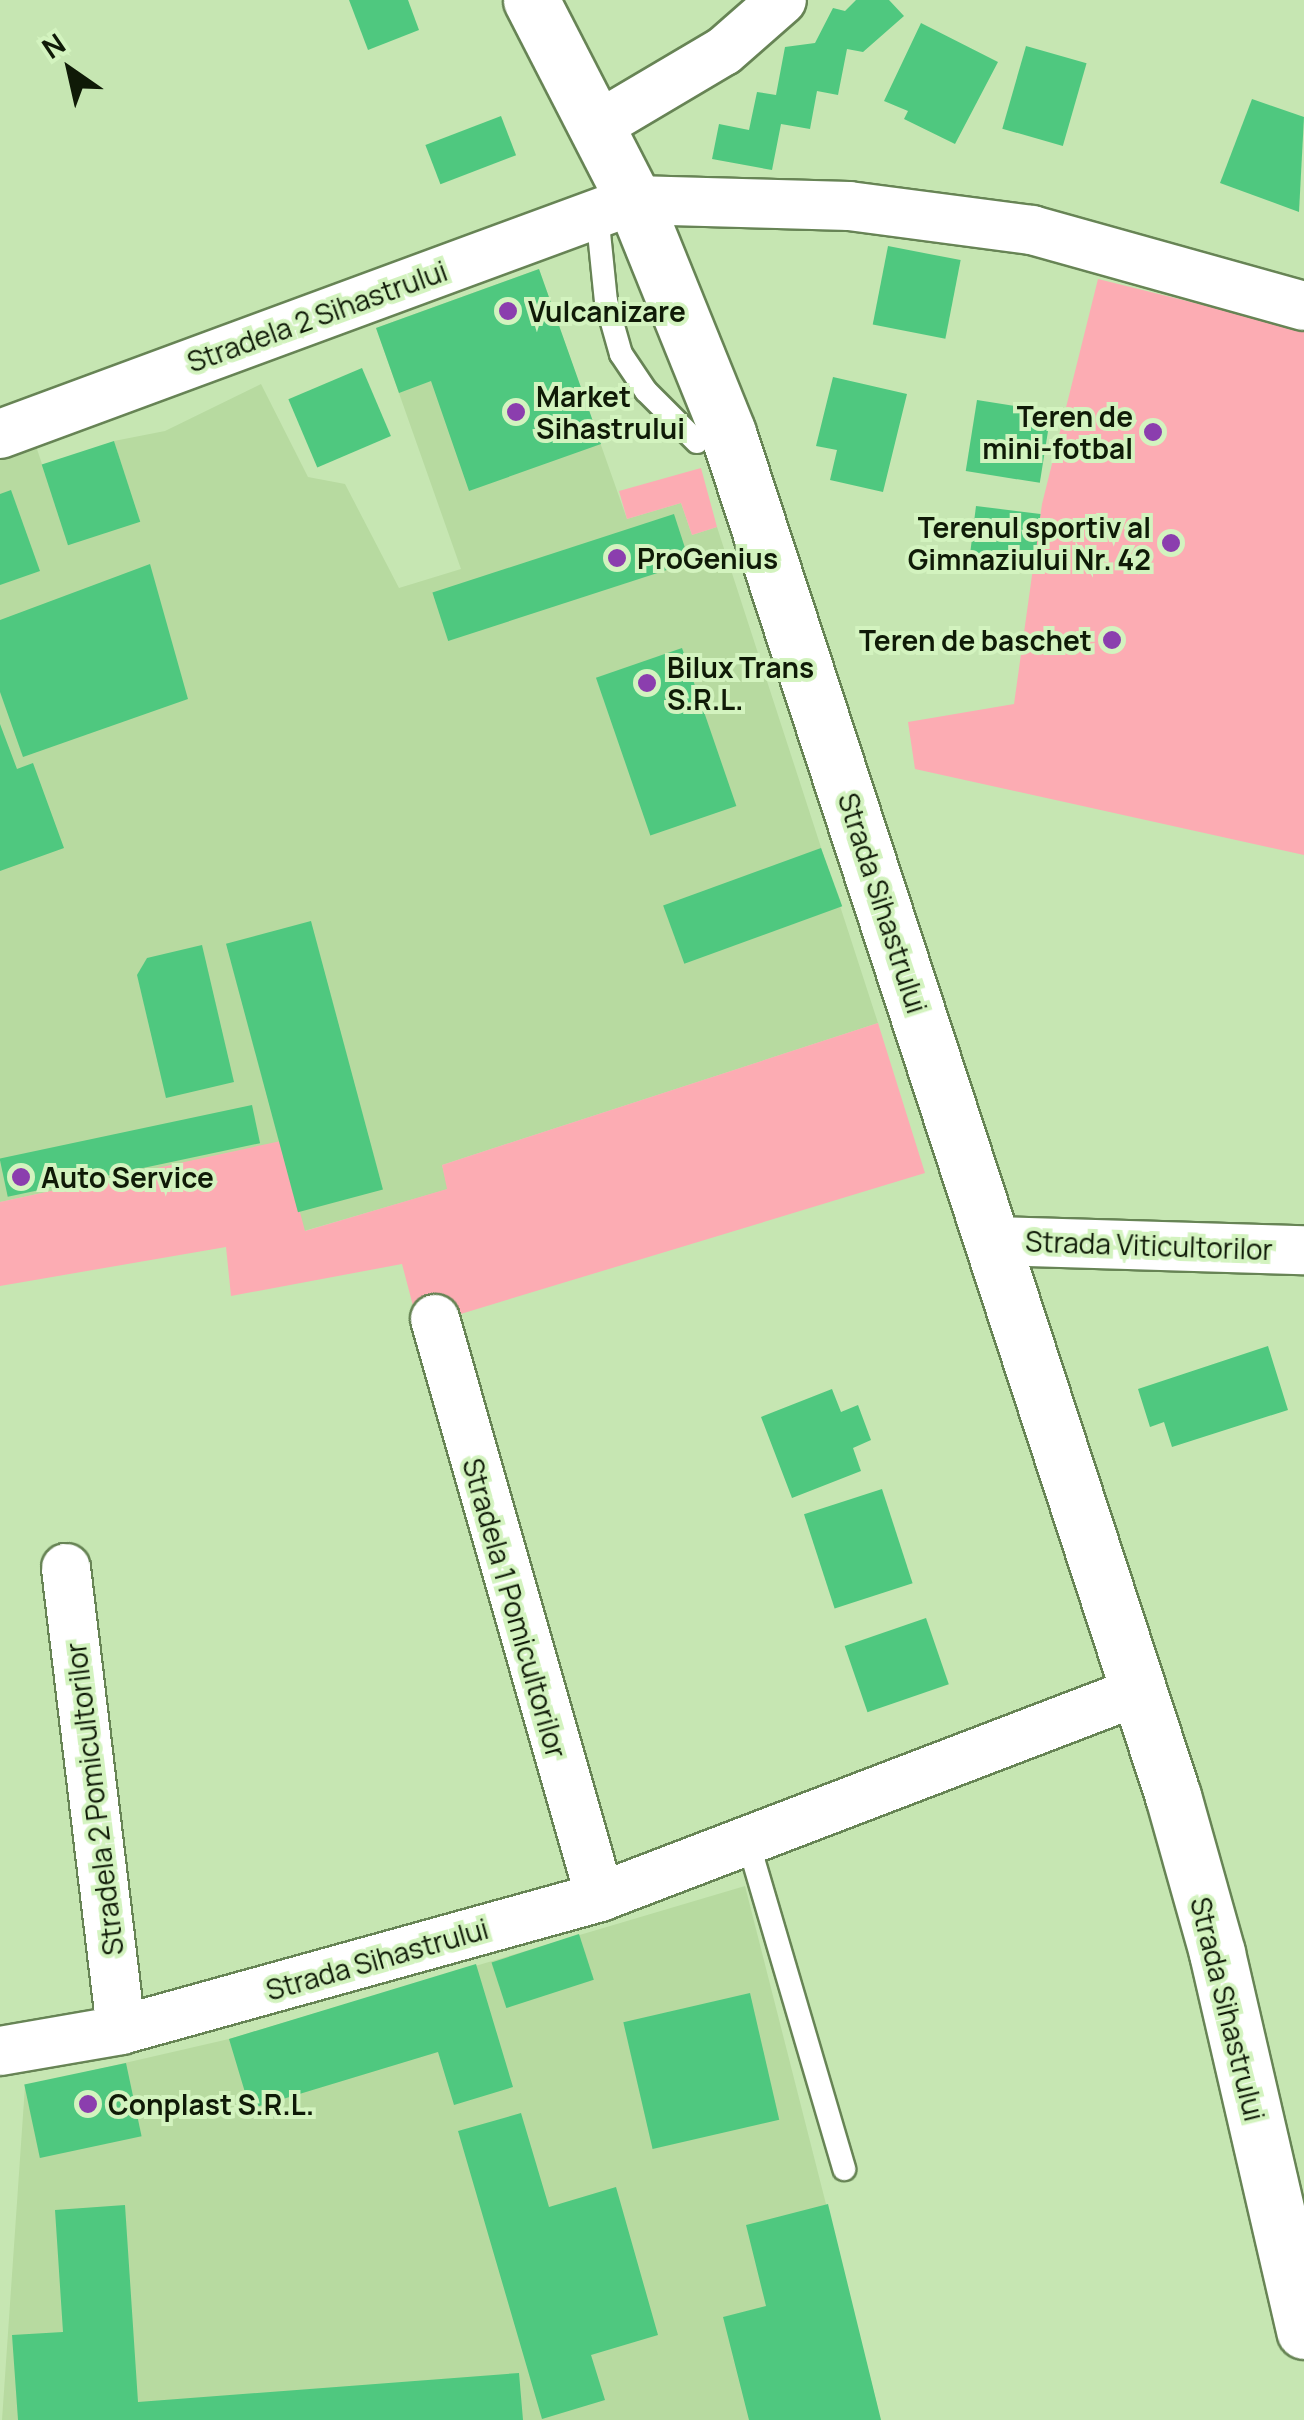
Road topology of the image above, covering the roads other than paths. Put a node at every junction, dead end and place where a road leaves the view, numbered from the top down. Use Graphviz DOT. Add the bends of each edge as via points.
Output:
graph roads {
  1 [pos="531,0"];
  2 [pos="782,0"];
  3 [pos="597,126"];
  4 [pos="616,207"];
  5 [pos="1304,306"];
  6 [pos="0,434"];
  7 [pos="696,442"];
  8 [pos="994,1241"];
  9 [pos="1304,1250"];
  10 [pos="435,1318"];
  11 [pos="66,1568"];
  12 [pos="1139,1691"];
  13 [pos="748,1842"];
  14 [pos="600,1896"];
  15 [pos="121,2030"];
  16 [pos="0,2051"];
  17 [pos="844,2169"];
  18 [pos="1304,2331"];
  1 -- 3 [label="street, Strada Sihastrului"];
  2 -- 3 [label="street" via="724,51"];
  3 -- 4 [label="street, Strada Sihastrului"];
  4 -- 5 [label="street" via="850,206 1032,230"];
  4 -- 6 [label="street, Stradela 2 Sihastrului"];
  4 -- 7 [label="lane" via="606,301 621,354"];
  4 -- 8 [label="street, Strada Sihastrului" via="728,433"];
  8 -- 9 [label="street, Strada Viticultorilor"];
  8 -- 12 [label="street, Strada Sihastrului"];
  10 -- 14 [label="street, Stradela 1 Pomicultorilor"];
  11 -- 15 [label="street, Stradela 2 Pomicultorilor"];
  12 -- 13 [label="street, Strada Sihastrului"];
  12 -- 18 [label="street, Strada Sihastrului" via="1216,1953"];
  13 -- 14 [label="street, Strada Sihastrului"];
  13 -- 17 [label="lane"];
  14 -- 15 [label="street, Strada Sihastrului"];
  15 -- 16 [label="street, Strada Sihastrului"];
}
